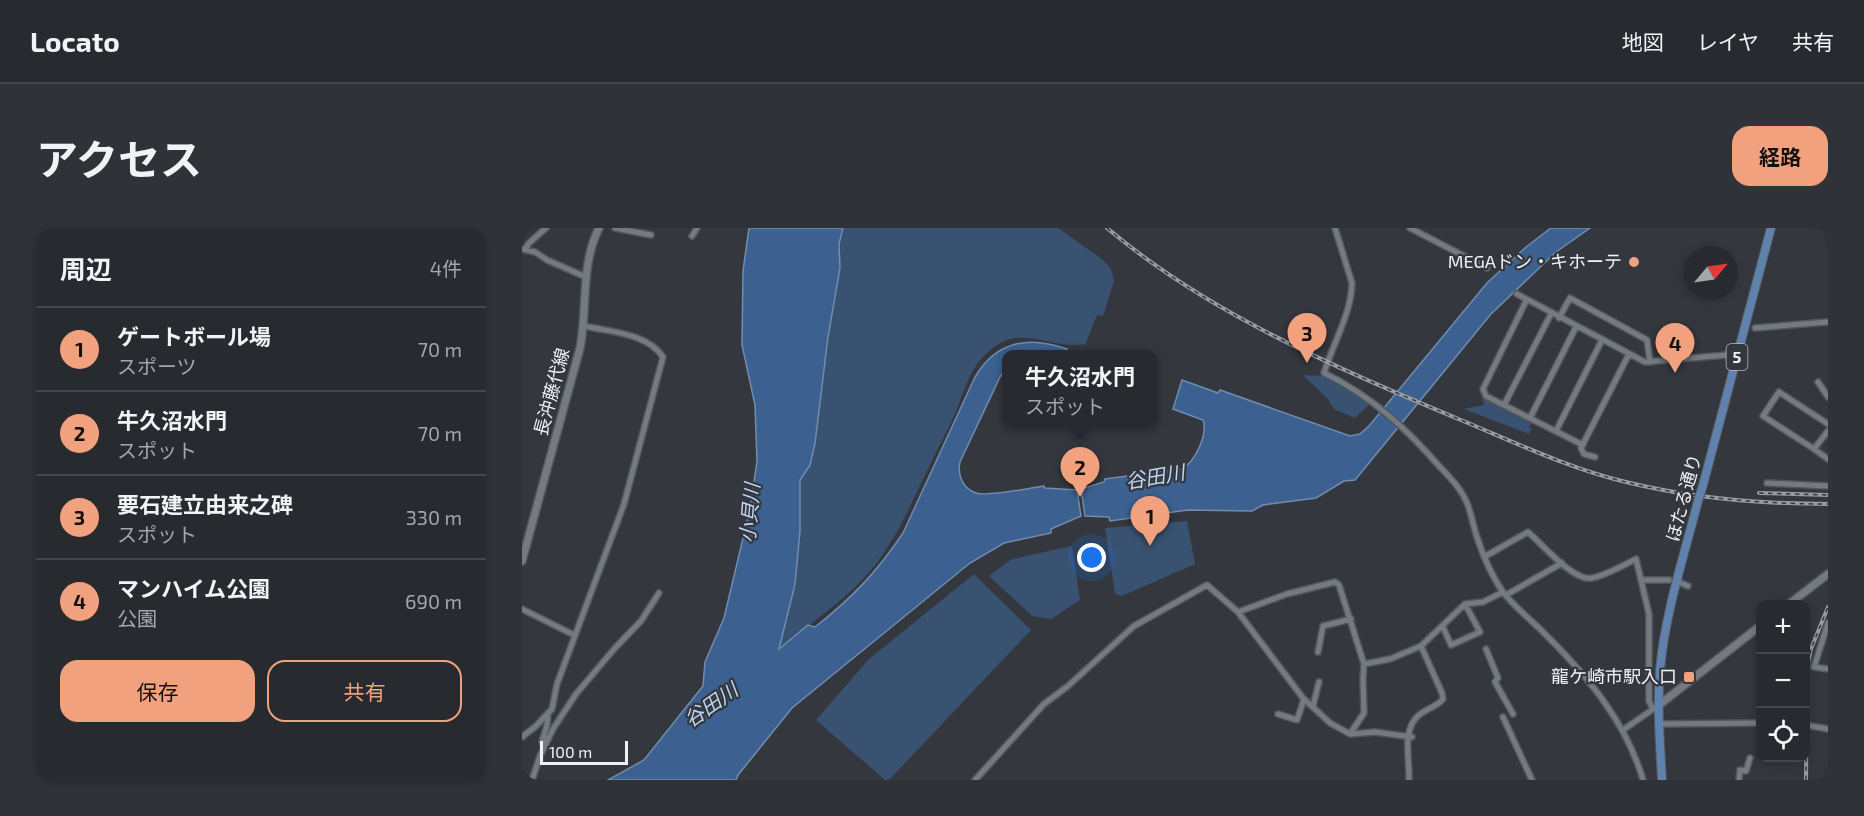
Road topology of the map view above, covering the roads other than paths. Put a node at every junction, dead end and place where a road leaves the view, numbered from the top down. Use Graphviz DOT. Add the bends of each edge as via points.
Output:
graph roads {
  1 [pos="546,228"];
  2 [pos="599,228"];
  3 [pos="615,228"];
  4 [pos="697,228"];
  5 [pos="1335,228"];
  6 [pos="1410,228"];
  7 [pos="1772,228"];
  8 [pos="651,235"];
  9 [pos="692,236"];
  10 [pos="524,250"];
  11 [pos="1487,268"];
  12 [pos="586,277"];
  13 [pos="1517,294"];
  14 [pos="1526,301"];
  15 [pos="1551,314"];
  16 [pos="1559,318"];
  17 [pos="1828,322"];
  18 [pos="585,326"];
  19 [pos="1576,327"];
  20 [pos="1755,328"];
  21 [pos="1602,340"];
  22 [pos="1629,354"];
  23 [pos="1738,354"];
  24 [pos="1650,362"];
  25 [pos="1818,382"];
  26 [pos="1828,397"];
  27 [pos="1504,405"];
  28 [pos="1530,418"];
  29 [pos="1828,424"];
  30 [pos="1828,430"];
  31 [pos="1556,431"];
  32 [pos="1583,445"];
  33 [pos="1814,449"];
  34 [pos="1595,458"];
  35 [pos="1828,459"];
  36 [pos="1767,483"];
  37 [pos="1828,486"];
  38 [pos="1484,557"];
  39 [pos="522,561"];
  40 [pos="1562,563"];
  41 [pos="1828,574"];
  42 [pos="1641,580"];
  43 [pos="1670,580"];
  44 [pos="1682,583"];
  45 [pos="1689,586"];
  46 [pos="659,593"];
  47 [pos="1505,594"];
  48 [pos="1794,600"];
  49 [pos="1466,604"];
  50 [pos="522,609"];
  51 [pos="1238,612"];
  52 [pos="1351,619"];
  53 [pos="1828,623"];
  54 [pos="1443,627"];
  55 [pos="1756,630"];
  56 [pos="574,635"];
  57 [pos="1421,646"];
  58 [pos="1486,649"];
  59 [pos="1318,652"];
  60 [pos="1364,664"];
  61 [pos="1828,669"];
  62 [pos="1319,682"];
  63 [pos="1304,699"];
  64 [pos="1313,706"];
  65 [pos="1656,707"];
  66 [pos="548,713"];
  67 [pos="1278,714"];
  68 [pos="1513,714"];
  69 [pos="1503,717"];
  70 [pos="1756,723"];
  71 [pos="1659,724"];
  72 [pos="1810,726"];
  73 [pos="1828,729"];
  74 [pos="1623,730"];
  75 [pos="1350,734"];
  76 [pos="522,737"];
  77 [pos="1410,737"];
  78 [pos="544,747"];
  79 [pos="1750,758"];
  80 [pos="531,780"];
  81 [pos="975,780"];
  82 [pos="1409,780"];
  83 [pos="1414,780"];
  84 [pos="1532,780"];
  85 [pos="1643,780"];
  86 [pos="1662,780"];
  87 [pos="1740,780"];
  1 -- 10 [label="street"];
  2 -- 12 [label="main road, 長沖藤代線"];
  3 -- 8 [label="street"];
  4 -- 9 [label="street"];
  5 -- 38 [label="street" via="1352,292 1323,373 1379,406 1447,474 1467,502"];
  6 -- 11 [label="street"];
  7 -- 23 [label="main road, ほたる通り / 5"];
  10 -- 12 [label="street"];
  12 -- 18 [label="main road, 長沖藤代線"];
  13 -- 14 [label="street"];
  14 -- 15 [label="street"];
  14 -- 27 [label="street" via="1483,389 1486,396"];
  15 -- 16 [label="street"];
  15 -- 27 [label="street"];
  16 -- 19 [label="street"];
  16 -- 24 [label="street" via="1570,298 1647,339"];
  17 -- 20 [label="street"];
  18 -- 39 [label="main road, 長沖藤代線"];
  18 -- 56 [label="street" via="647,342 663,357 624,504"];
  19 -- 21 [label="street"];
  19 -- 28 [label="street"];
  21 -- 22 [label="street"];
  21 -- 31 [label="street"];
  22 -- 24 [label="street"];
  22 -- 32 [label="street"];
  23 -- 24 [label="street"];
  23 -- 65 [label="main road, ほたる通り / 5, bridge" via="1668,616"];
  25 -- 26 [label="street"];
  27 -- 28 [label="street"];
  28 -- 31 [label="street"];
  29 -- 33 [label="street" via="1779,393 1763,416"];
  30 -- 33 [label="street"];
  31 -- 32 [label="street"];
  32 -- 34 [label="street" via="1584,454"];
  33 -- 35 [label="street"];
  36 -- 37 [label="street"];
  38 -- 40 [label="street" via="1528,532"];
  38 -- 47 [label="street"];
  40 -- 42 [label="street" via="1582,578 1592,578 1636,560"];
  40 -- 47 [label="street"];
  41 -- 48 [label="main road"];
  42 -- 43 [label="street"];
  42 -- 65 [label="street" via="1649,614 1649,701"];
  44 -- 45 [label="street"];
  46 -- 78 [label="street" via="641,621 576,694"];
  47 -- 49 [label="street"];
  47 -- 74 [label="street" via="1587,678"];
  49 -- 54 [label="street"];
  49 -- 54 [label="street" via="1480,632 1451,645"];
  50 -- 56 [label="street"];
  51 -- 52 [label="street" via="1335,582"];
  51 -- 63 [label="street"];
  51 -- 81 [label="street" via="1207,585 1134,626 1044,704"];
  52 -- 59 [label="street" via="1323,626"];
  52 -- 60 [label="street"];
  53 -- 61 [label="street" via="1814,667"];
  54 -- 57 [label="street"];
  55 -- 65 [label="main road"];
  56 -- 66 [label="street"];
  57 -- 60 [label="street" via="1390,659"];
  57 -- 77 [label="street" via="1443,699 1415,719"];
  58 -- 68 [label="street" via="1498,678 1495,682"];
  60 -- 75 [label="street" via="1364,712"];
  62 -- 64 [label="street"];
  63 -- 64 [label="street"];
  63 -- 67 [label="street" via="1297,720"];
  64 -- 75 [label="street" via="1330,723"];
  65 -- 71 [label="main road, ほたる通り / 5"];
  65 -- 74 [label="street"];
  66 -- 76 [label="street"];
  66 -- 78 [label="street"];
  69 -- 84 [label="street"];
  70 -- 71 [label="street"];
  71 -- 86 [label="main road, ほたる通り / 5"];
  72 -- 73 [label="street"];
  74 -- 85 [label="street"];
  75 -- 77 [label="street" via="1375,732"];
  77 -- 82 [label="street"];
  78 -- 80 [label="street"];
  79 -- 87 [label="street" via="1746,771 1740,770"];
  82 -- 83 [label="street"];
}
